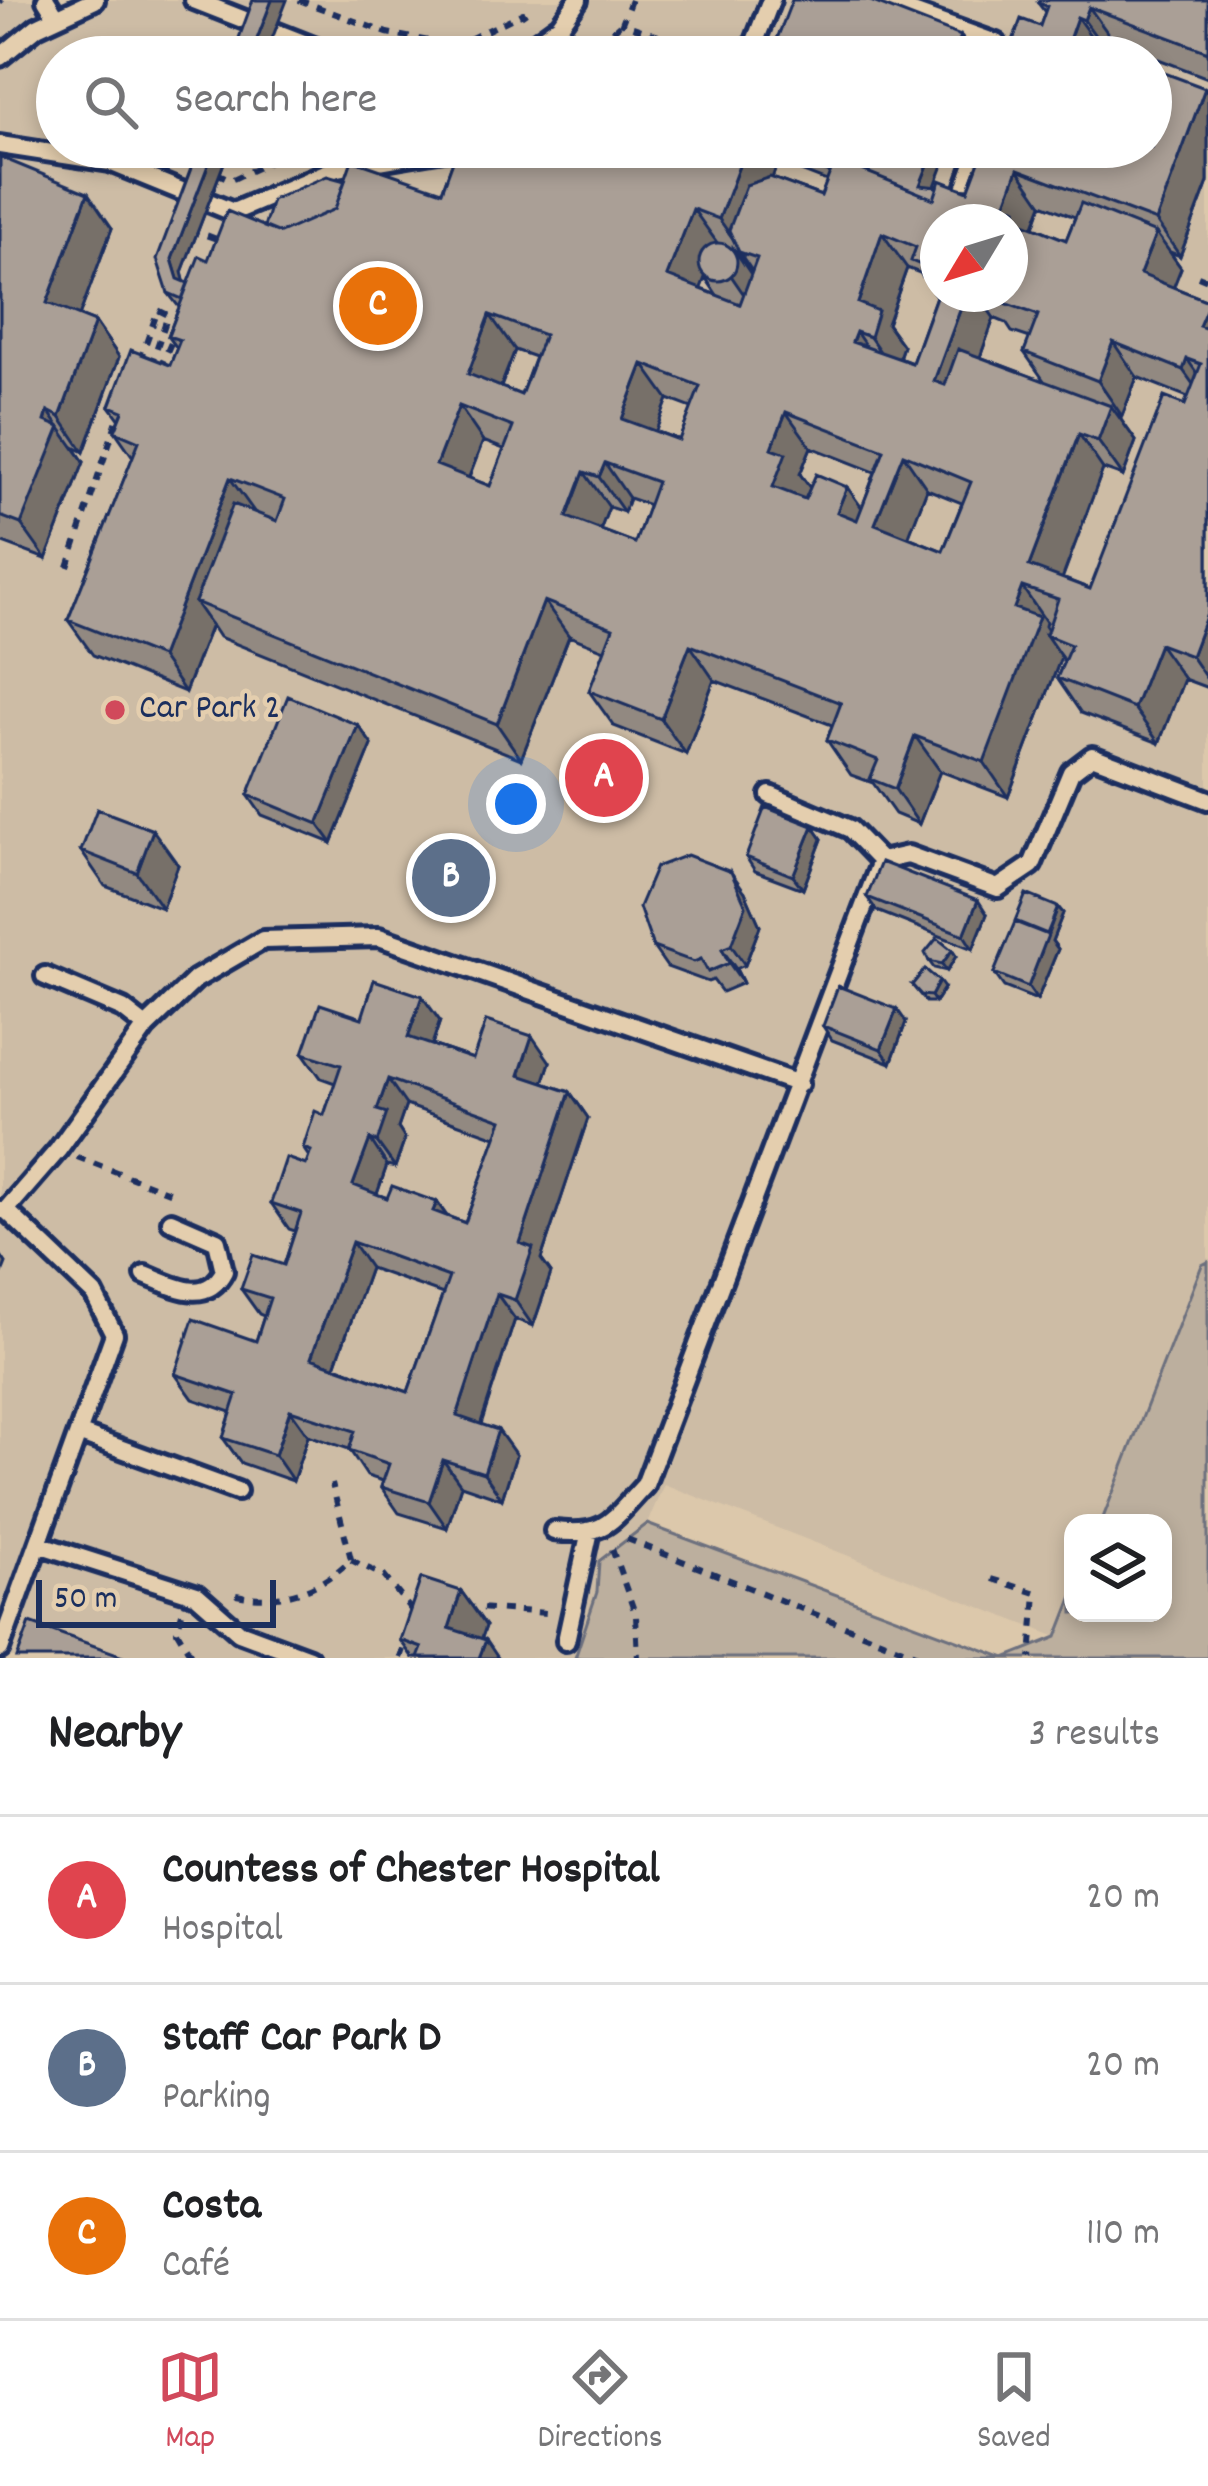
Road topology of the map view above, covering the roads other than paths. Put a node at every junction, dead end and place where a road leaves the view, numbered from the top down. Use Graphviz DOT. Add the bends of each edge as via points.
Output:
graph roads {
  1 [pos="95,0"];
  2 [pos="194,0"];
  3 [pos="578,0"];
  4 [pos="771,0"];
  5 [pos="877,0"];
  6 [pos="51,8"];
  7 [pos="286,36"];
  8 [pos="546,36"];
  9 [pos="757,36"];
  10 [pos="977,36"];
  11 [pos="0,57"];
  12 [pos="0,145"];
  13 [pos="36,148"];
  14 [pos="133,168"];
  15 [pos="344,168"];
  16 [pos="972,168"];
  17 [pos="959,204"];
  18 [pos="770,795"];
  19 [pos="1208,800"];
  20 [pos="881,861"];
  21 [pos="45,976"];
  22 [pos="146,1027"];
  23 [pos="800,1084"];
  24 [pos="3,1210"];
  25 [pos="171,1221"];
  26 [pos="145,1275"];
  27 [pos="79,1432"];
  28 [pos="237,1491"];
  29 [pos="554,1531"];
  30 [pos="596,1532"];
  31 [pos="38,1544"];
  32 [pos="566,1641"];
  33 [pos="0,1649"];
  34 [pos="309,1658"];
  1 -- 6 [label="lane"];
  2 -- 7 [label="lane"];
  3 -- 8 [label="lane"];
  4 -- 9 [label="lane"];
  5 -- 10 [label="lane"];
  6 -- 11 [label="lane"];
  12 -- 13 [label="lane"];
  14 -- 15 [label="lane" via="233,212"];
  16 -- 17 [label="lane"];
  18 -- 20 [label="lane" via="850,829"];
  19 -- 20 [label="lane" via="1092,756 1071,772 1032,865 998,888 908,855"];
  20 -- 23 [label="lane"];
  21 -- 22 [label="lane"];
  22 -- 23 [label="lane" via="196,979 263,940 379,937"];
  22 -- 24 [label="lane" via="58,1150"];
  23 -- 30 [label="lane" via="645,1485"];
  24 -- 27 [label="lane" via="94,1294 114,1334"];
  25 -- 26 [label="lane" via="218,1240 224,1270 201,1292"];
  27 -- 28 [label="lane"];
  27 -- 31 [label="lane"];
  29 -- 30 [label="lane"];
  30 -- 32 [label="lane"];
  31 -- 33 [label="lane"];
  31 -- 34 [label="lane" via="197,1595 238,1632"];
}
